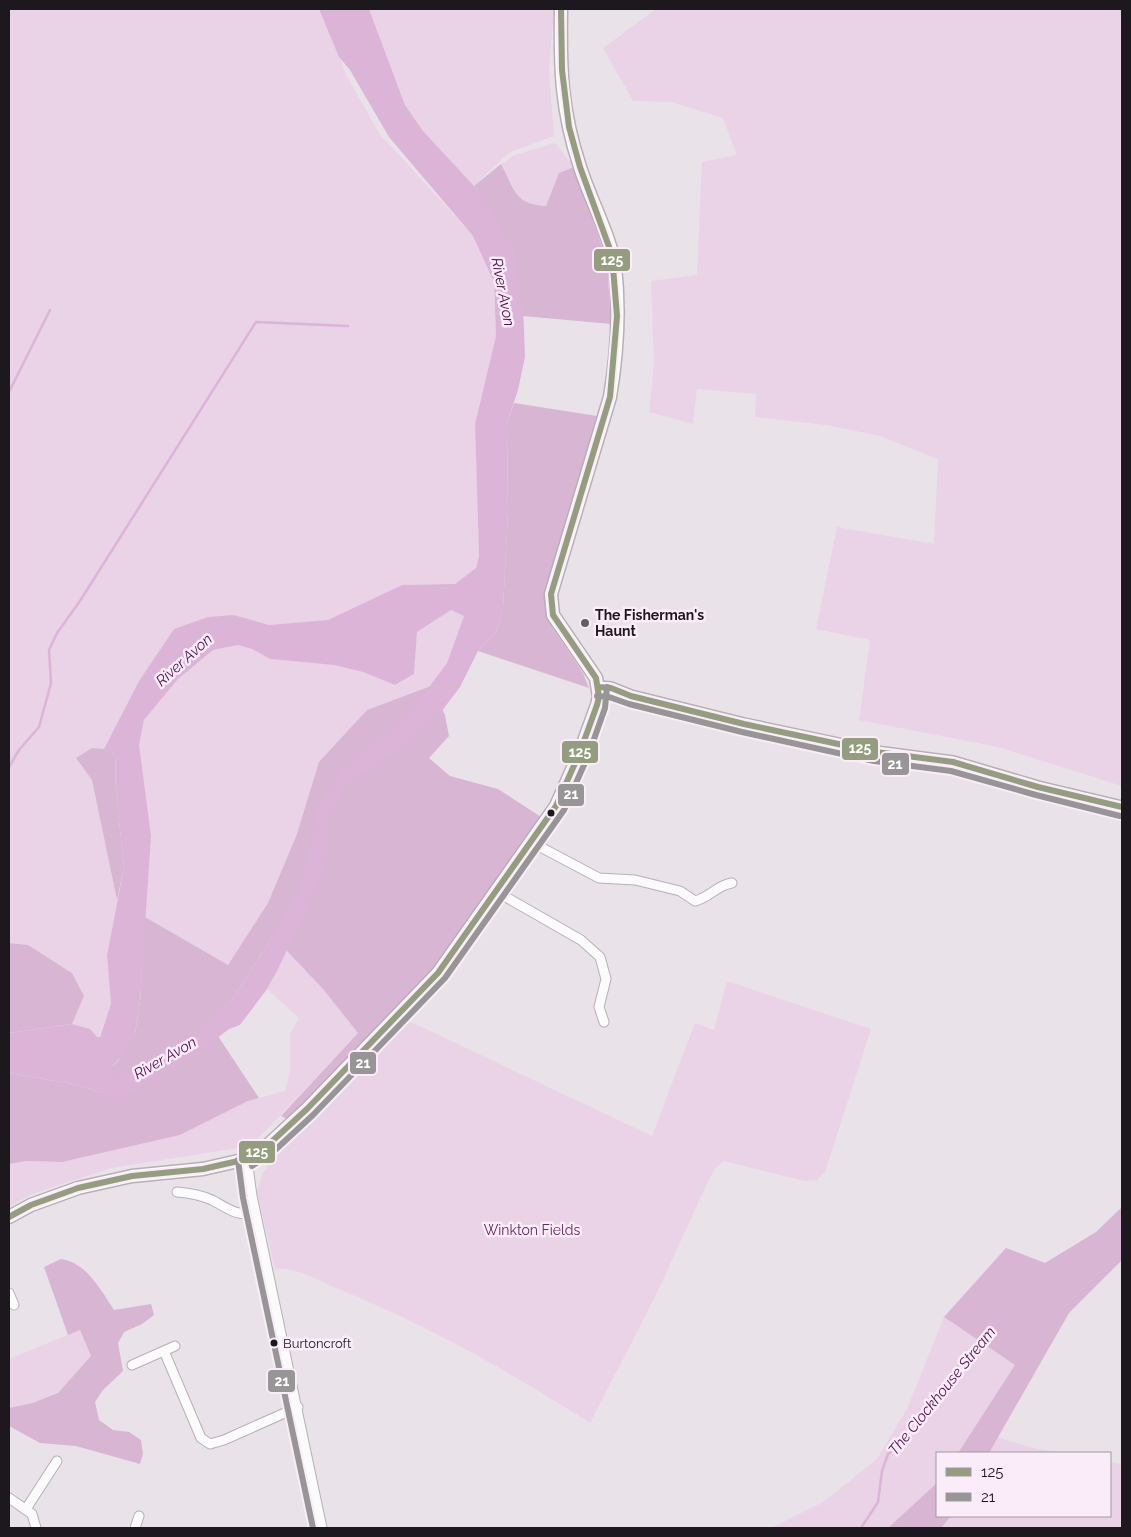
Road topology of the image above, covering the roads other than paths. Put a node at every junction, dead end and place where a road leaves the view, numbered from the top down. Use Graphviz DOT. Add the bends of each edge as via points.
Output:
graph roads {
  1 [pos="561,9"];
  2 [pos="598,686"];
  3 [pos="1122,807"];
  4 [pos="531,842"];
  5 [pos="732,883"];
  6 [pos="497,892"];
  7 [pos="604,1022"];
  8 [pos="247,1159"];
  9 [pos="177,1192"];
  10 [pos="256,1213"];
  11 [pos="9,1217"];
  12 [pos="9,1293"];
  13 [pos="14,1305"];
  14 [pos="176,1346"];
  15 [pos="164,1351"];
  16 [pos="132,1365"];
  17 [pos="298,1407"];
  18 [pos="57,1461"];
  19 [pos="9,1498"];
  20 [pos="26,1509"];
  21 [pos="139,1516"];
  22 [pos="36,1528"];
  23 [pos="135,1528"];
  24 [pos="322,1528"];
  1 -- 2 [label="main road" via="561,85 569,130 614,266 617,317 615,370 610,396 552,601 553,615 592,669"];
  2 -- 3 [label="street" via="744,724 876,752 953,762"];
  2 -- 4 [label="main road" via="597,705 580,752 556,806"];
  4 -- 5 [label="street" via="599,878 635,880 680,891 695,902 721,884"];
  4 -- 6 [label="main road"];
  6 -- 7 [label="street" via="581,940 600,958 606,979 599,1007"];
  6 -- 8 [label="main road" via="438,973 411,1002 293,1123"];
  8 -- 10 [label="street"];
  8 -- 11 [label="main road" via="203,1169 132,1176 78,1188 30,1205"];
  9 -- 10 [label="street" via="211,1200 245,1215"];
  10 -- 17 [label="street"];
  12 -- 13 [label="street"];
  14 -- 15 [label="street"];
  15 -- 16 [label="street"];
  15 -- 17 [label="street" via="201,1438 210,1444"];
  17 -- 24 [label="street"];
  18 -- 20 [label="street"];
  19 -- 20 [label="street"];
  20 -- 22 [label="street" via="35,1519"];
  21 -- 23 [label="street"];
}
